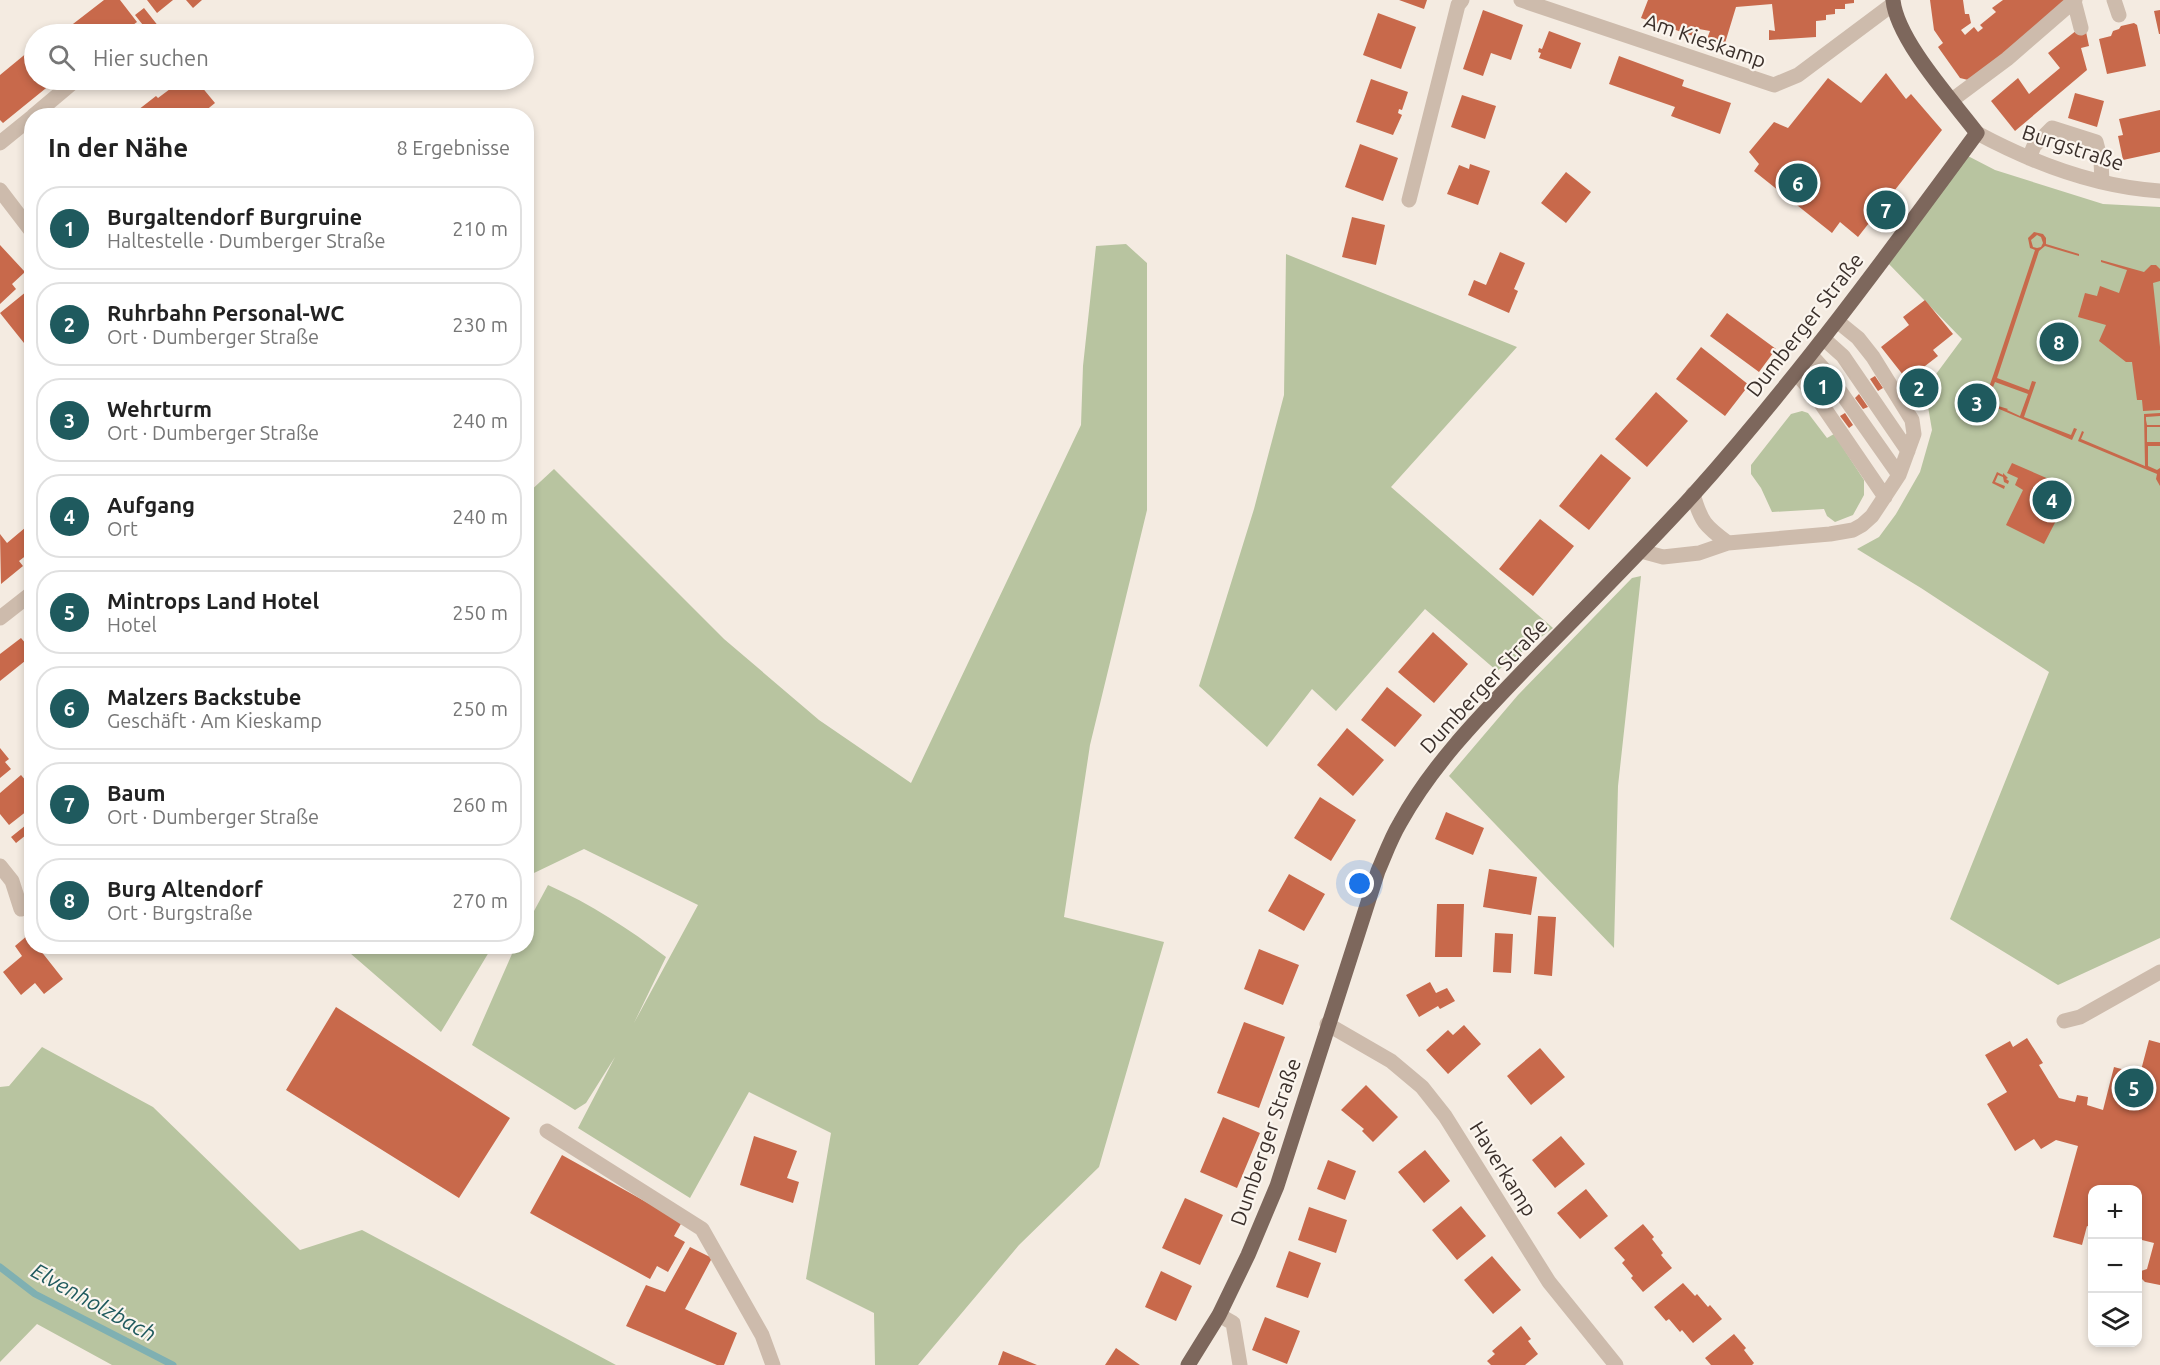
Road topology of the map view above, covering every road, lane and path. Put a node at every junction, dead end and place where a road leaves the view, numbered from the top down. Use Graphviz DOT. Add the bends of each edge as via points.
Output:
graph roads {
  1 [pos="1462,0"];
  2 [pos="1521,0"];
  3 [pos="2075,1"];
  4 [pos="1893,2"];
  5 [pos="2081,28"];
  6 [pos="64,90"];
  7 [pos="1952,100"];
  8 [pos="42,108"];
  9 [pos="24,123"];
  10 [pos="1977,133"];
  11 [pos="0,143"];
  12 [pos="2029,158"];
  13 [pos="2102,182"];
  14 [pos="0,190"];
  15 [pos="2160,191"];
  16 [pos="1409,200"];
  17 [pos="24,222"];
  18 [pos="1837,321"];
  19 [pos="1824,339"];
  20 [pos="1811,355"];
  21 [pos="1796,373"];
  22 [pos="1908,451"];
  23 [pos="1899,475"];
  24 [pos="1693,494"];
  25 [pos="1885,497"];
  26 [pos="1728,543"];
  27 [pos="1641,551"];
  28 [pos="24,599"];
  29 [pos="0,618"];
  30 [pos="0,866"];
  31 [pos="21,909"];
  32 [pos="2160,972"];
  33 [pos="2064,1021"];
  34 [pos="1327,1024"];
  35 [pos="547,1131"];
  36 [pos="1219,1315"];
  37 [pos="773,1365"];
  38 [pos="1188,1365"];
  39 [pos="1240,1365"];
  40 [pos="1616,1365"];
  1 -- 16 [label="street"];
  2 -- 4 [label="street, Am Kieskamp" via="1774,86 1798,75"];
  3 -- 5 [label="street"];
  3 -- 7 [label="street"];
  4 -- 7 [label="main road" via="1914,50"];
  6 -- 8 [label="street"];
  7 -- 10 [label="main road"];
  9 -- 11 [label="street"];
  10 -- 12 [label="street, Burgstraße"];
  10 -- 18 [label="main road, Dumberger Straße"];
  12 -- 13 [label="street, Burgstraße"];
  12 -- 13 [label="street" via="2034,146 2052,128 2096,142"];
  13 -- 15 [label="street, Burgstraße"];
  14 -- 17 [label="street"];
  18 -- 19 [label="main road, Dumberger Straße"];
  18 -- 22 [label="street" via="1873,357 1912,420 1914,434"];
  19 -- 20 [label="main road, Dumberger Straße"];
  19 -- 22 [label="street" via="1843,356"];
  20 -- 21 [label="main road, Dumberger Straße"];
  20 -- 23 [label="street"];
  21 -- 24 [label="main road, Dumberger Straße"];
  21 -- 25 [label="street"];
  22 -- 23 [label="street"];
  23 -- 25 [label="street"];
  24 -- 26 [label="street" via="1700,518"];
  24 -- 27 [label="main road, Dumberger Straße"];
  25 -- 26 [label="street" via="1872,516 1853,530"];
  26 -- 27 [label="street" via="1699,553 1663,557"];
  27 -- 34 [label="main road, Dumberger Straße" via="1502,694 1430,777 1400,824 1378,871"];
  28 -- 29 [label="street"];
  30 -- 31 [label="street" via="12,881"];
  32 -- 33 [label="street" via="2080,1017"];
  34 -- 36 [label="main road, Dumberger Straße" via="1277,1186"];
  34 -- 40 [label="street, Haverkamp" via="1391,1061 1422,1087 1445,1116 1549,1282"];
  35 -- 37 [label="street" via="702,1229 762,1335"];
  36 -- 38 [label="main road, Dumberger Straße"];
  36 -- 39 [label="street" via="1233,1323"];
}
